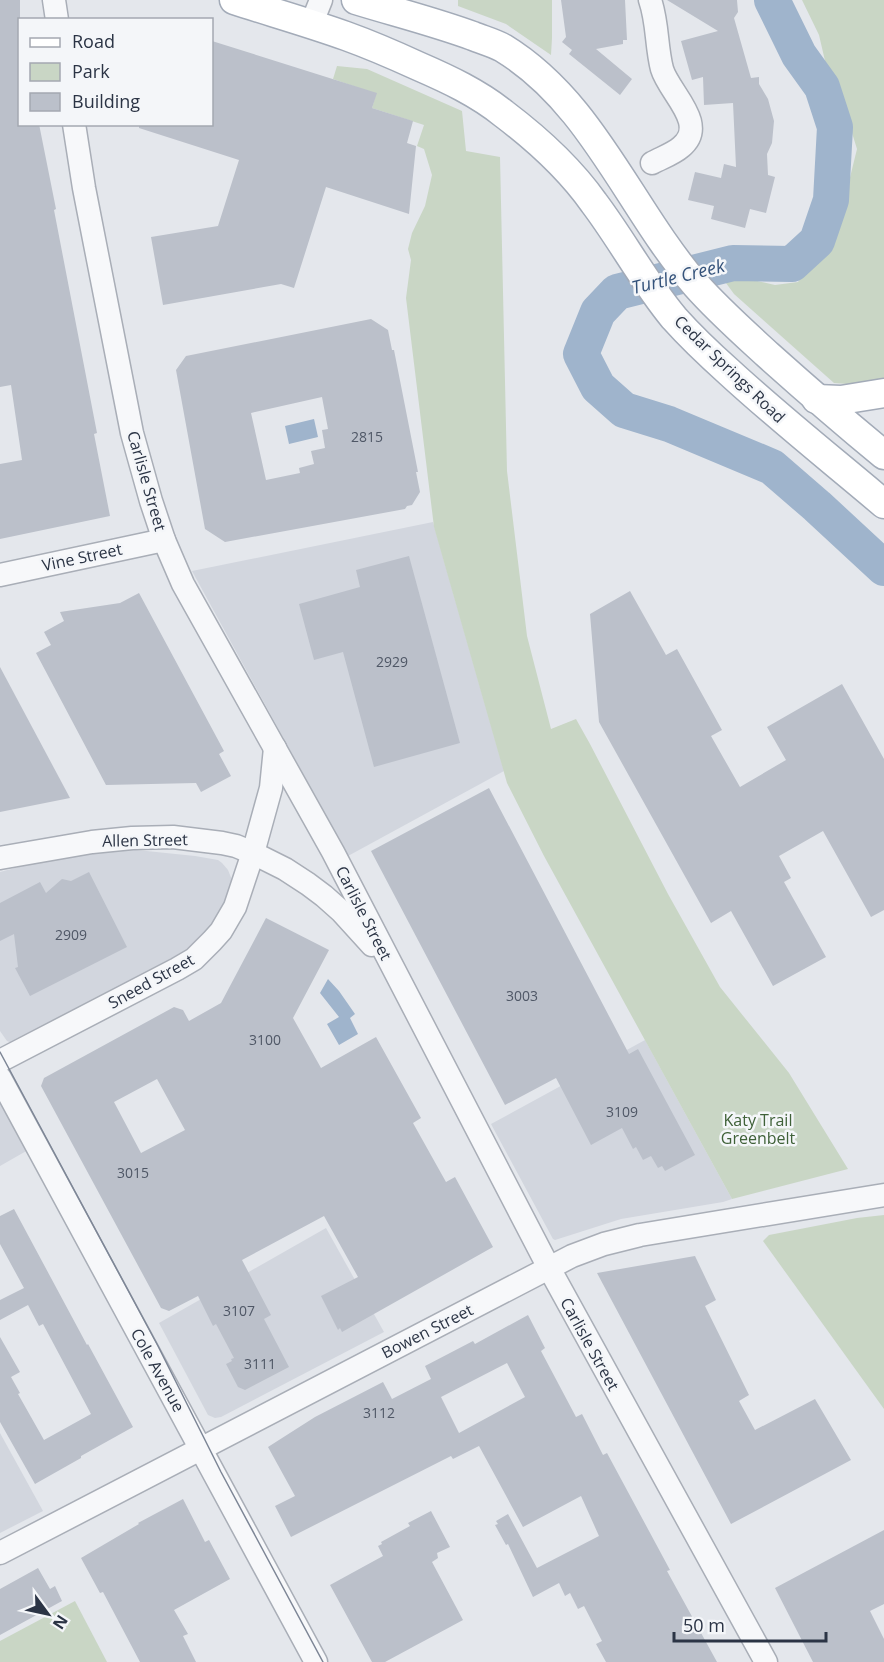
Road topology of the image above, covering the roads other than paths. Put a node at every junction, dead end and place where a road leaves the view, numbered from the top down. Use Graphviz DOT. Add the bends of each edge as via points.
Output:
graph roads {
  1 [pos="54,0"];
  2 [pos="234,0"];
  3 [pos="356,0"];
  4 [pos="650,0"];
  5 [pos="316,13"];
  6 [pos="57,18"];
  7 [pos="74,126"];
  8 [pos="652,163"];
  9 [pos="884,393"];
  10 [pos="816,399"];
  11 [pos="884,455"];
  12 [pos="883,499"];
  13 [pos="164,540"];
  14 [pos="0,574"];
  15 [pos="275,748"];
  16 [pos="253,853"];
  17 [pos="0,858"];
  18 [pos="391,966"];
  19 [pos="0,1061"];
  20 [pos="0,1078"];
  21 [pos="884,1195"];
  22 [pos="549,1268"];
  23 [pos="201,1448"];
  24 [pos="0,1553"];
  25 [pos="316,1662"];
  26 [pos="766,1662"];
  1 -- 6 [label="street"];
  2 -- 5 [label="main road, Cedar Springs Road"];
  3 -- 10 [label="main road" via="447,26 501,47 552,87 602,149 652,228 696,285"];
  4 -- 8 [label="street" via="656,16 662,71 691,122 687,141"];
  5 -- 12 [label="main road, Cedar Springs Road" via="371,45 478,96 539,142 593,201 647,283 699,345 772,412"];
  7 -- 13 [label="street, Carlisle Street" via="132,433"];
  9 -- 10 [label="main road" via="841,400"];
  10 -- 11 [label="main road"];
  13 -- 14 [label="street, Vine Street"];
  13 -- 15 [label="street, Carlisle Street" via="193,603"];
  15 -- 16 [label="street, Sneed Street" via="271,788"];
  15 -- 18 [label="street, Carlisle Street"];
  16 -- 17 [label="street, Allen Street" via="222,843 173,837 92,842"];
  16 -- 18 [label="street, Allen Street" via="324,896"];
  16 -- 19 [label="street, Sneed Street" via="235,907 221,931 194,959"];
  18 -- 22 [label="street, Carlisle Street"];
  20 -- 23 [label="street, Cole Avenue"];
  21 -- 22 [label="street, Bowen Street" via="640,1235 603,1244"];
  22 -- 23 [label="street, Bowen Street"];
  22 -- 26 [label="street, Carlisle Street"];
  23 -- 24 [label="street, Bowen Street"];
  23 -- 25 [label="street, Cole Avenue"];
}
